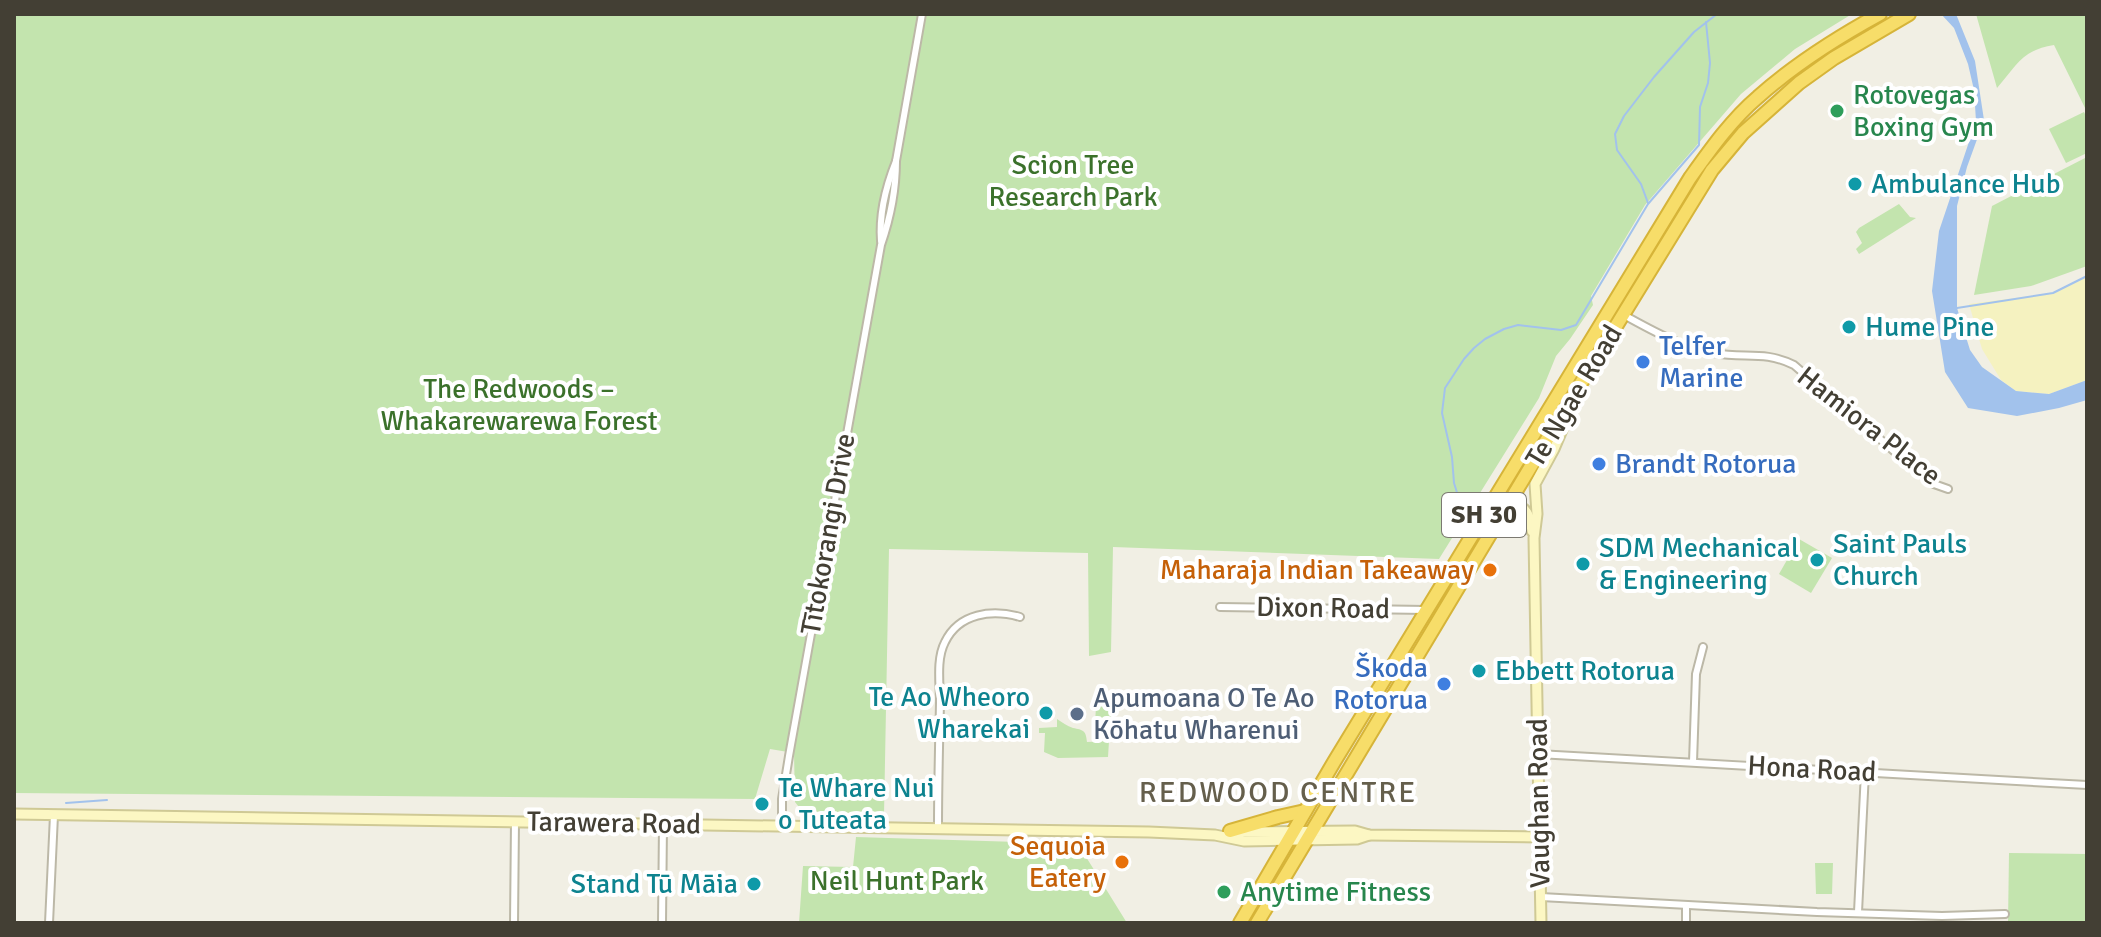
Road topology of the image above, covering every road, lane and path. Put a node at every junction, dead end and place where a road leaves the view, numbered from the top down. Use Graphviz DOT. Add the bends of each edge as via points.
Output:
graph roads {
  1 [pos="922,14"];
  2 [pos="1880,14"];
  3 [pos="1909,14"];
  4 [pos="1823,47"];
  5 [pos="1842,53"];
  6 [pos="1610,307"];
  7 [pos="1623,315"];
  8 [pos="1565,411"];
  9 [pos="1948,489"];
  10 [pos="1506,508"];
  11 [pos="1534,538"];
  12 [pos="1220,607"];
  13 [pos="1427,610"];
  14 [pos="1020,617"];
  15 [pos="1703,647"];
  16 [pos="1538,754"];
  17 [pos="1693,762"];
  18 [pos="1865,772"];
  19 [pos="2087,785"];
  20 [pos="1305,811"];
  21 [pos="14,814"];
  22 [pos="54,815"];
  23 [pos="515,821"];
  24 [pos="663,824"];
  25 [pos="782,824"];
  26 [pos="938,828"];
  27 [pos="1230,831"];
  28 [pos="1215,835"];
  29 [pos="1290,836"];
  30 [pos="1311,836"];
  31 [pos="1539,837"];
  32 [pos="1541,897"];
  33 [pos="1686,905"];
  34 [pos="1858,912"];
  35 [pos="2005,914"];
  36 [pos="1942,920"];
  37 [pos="49,923"];
  38 [pos="514,923"];
  39 [pos="662,923"];
  40 [pos="1240,923"];
  41 [pos="1257,923"];
  42 [pos="1541,923"];
  43 [pos="1686,923"];
  1 -- 25 [label="street, Tītokorangi Drive" via="885,199 787,768"];
  2 -- 4 [label="highway, Te Ngae Road / SH 30"];
  3 -- 5 [label="highway, Te Ngae Road / SH 30"];
  4 -- 5 [label="highway"];
  4 -- 6 [label="highway, Te Ngae Road / SH 30" via="1756,99 1709,151"];
  5 -- 7 [label="highway, Te Ngae Road / SH 30" via="1743,133 1712,170"];
  6 -- 7 [label="street, Hamiora Place"];
  6 -- 13 [label="highway, Te Ngae Road / SH 30"];
  7 -- 8 [label="highway, Te Ngae Road / SH 30"];
  7 -- 9 [label="street, Hamiora Place" via="1696,348 1769,356 1794,365 1931,483"];
  8 -- 10 [label="highway, Te Ngae Road / SH 30"];
  8 -- 11 [label="main road, Vaughan Road" via="1562,430 1535,484"];
  10 -- 11 [label="main road, Vaughan Road" via="1525,508"];
  10 -- 30 [label="highway, Te Ngae Road / SH 30"];
  11 -- 16 [label="main road, Vaughan Road"];
  12 -- 13 [label="street, Dixon Road"];
  13 -- 20 [label="highway, Te Ngae Road / SH 30"];
  14 -- 26 [label="street" via="972,616 954,628 942,647"];
  15 -- 17 [label="street" via="1696,674"];
  16 -- 17 [label="street, Hona Road"];
  16 -- 31 [label="main road, Vaughan Road"];
  17 -- 18 [label="street, Hona Road"];
  18 -- 19 [label="street, Hona Road"];
  18 -- 34 [label="street"];
  20 -- 27 [label="highway"];
  20 -- 29 [label="highway, Te Ngae Road / SH 30"];
  21 -- 22 [label="main road, Tarawera Road"];
  22 -- 23 [label="main road, Tarawera Road"];
  22 -- 37 [label="street"];
  23 -- 24 [label="main road, Tarawera Road"];
  23 -- 38 [label="street"];
  24 -- 25 [label="main road, Tarawera Road"];
  24 -- 39 [label="street"];
  25 -- 26 [label="main road, Tarawera Road"];
  26 -- 28 [label="main road, Tarawera Road"];
  27 -- 28 [label="main road, Tarawera Road"];
  27 -- 29 [label="main road, Tarawera Road"];
  28 -- 29 [label="main road, Tarawera Road" via="1244,841"];
  29 -- 30 [label="main road"];
  29 -- 40 [label="highway, Te Ngae Road / SH 30"];
  30 -- 31 [label="main road" via="1355,831"];
  30 -- 41 [label="highway, Te Ngae Road / SH 30"];
  31 -- 32 [label="main road, Vaughan Road"];
  32 -- 33 [label="street"];
  32 -- 42 [label="main road, Vaughan Road"];
  33 -- 34 [label="street" via="1817,916"];
  33 -- 43 [label="street"];
  34 -- 36 [label="street"];
  35 -- 36 [label="street"];
}
